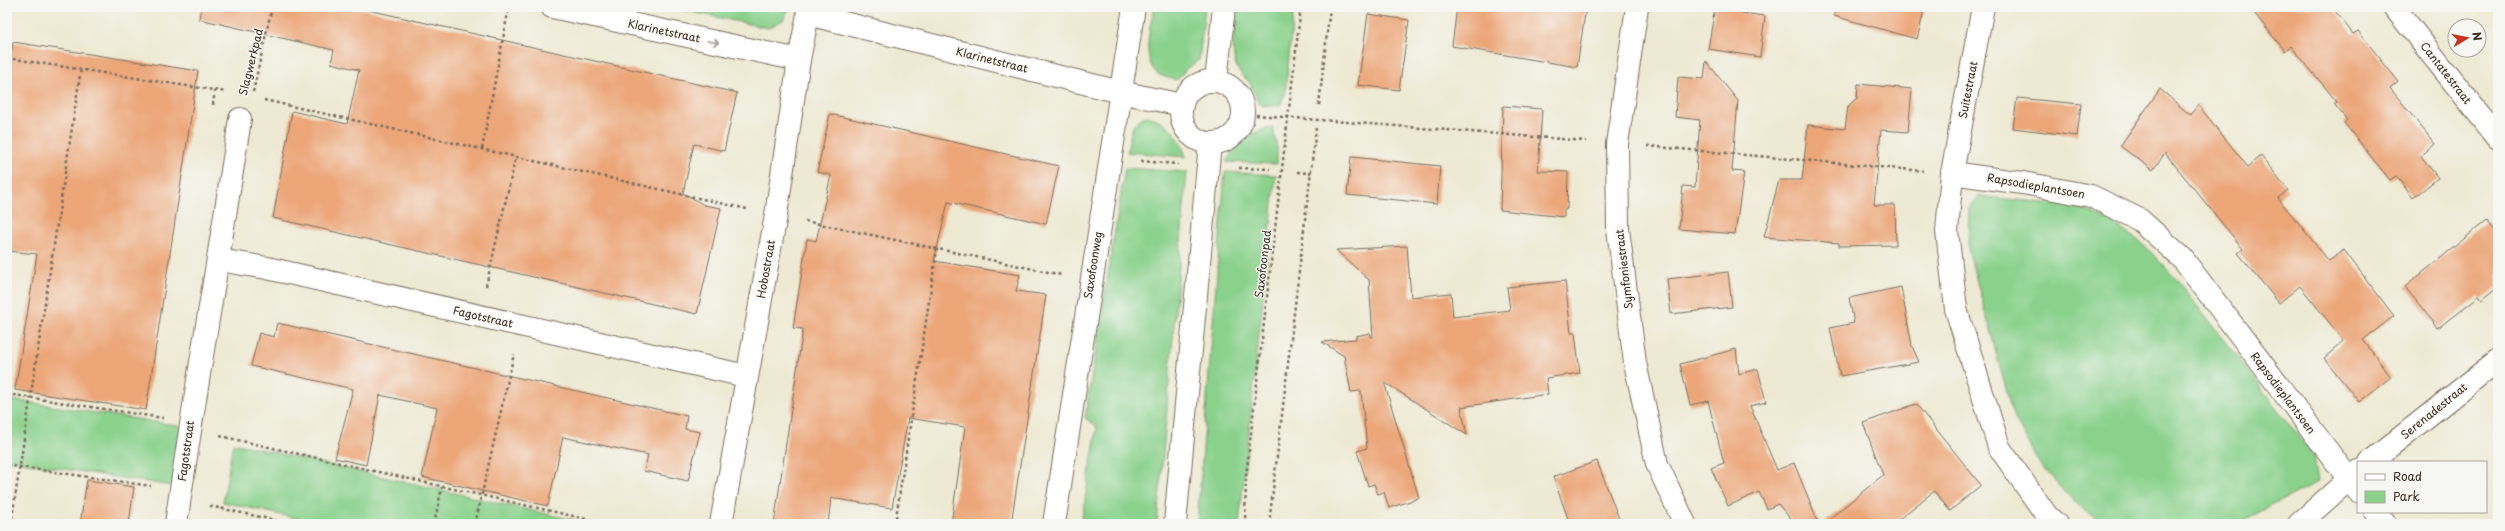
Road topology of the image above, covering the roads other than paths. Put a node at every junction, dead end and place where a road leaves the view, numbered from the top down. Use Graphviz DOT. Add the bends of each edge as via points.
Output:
graph roads {
  1 [pos="552,7"];
  2 [pos="1134,7"];
  3 [pos="1224,7"];
  4 [pos="1637,7"];
  5 [pos="1983,7"];
  6 [pos="2394,7"];
  7 [pos="808,11"];
  8 [pos="799,60"];
  9 [pos="1216,81"];
  10 [pos="1120,92"];
  11 [pos="1182,105"];
  12 [pos="240,119"];
  13 [pos="2498,138"];
  14 [pos="1210,143"];
  15 [pos="1952,173"];
  16 [pos="219,260"];
  17 [pos="2498,360"];
  18 [pos="746,376"];
  19 [pos="2371,461"];
  20 [pos="2355,480"];
  21 [pos="2376,513"];
  22 [pos="2047,521"];
  23 [pos="176,524"];
  24 [pos="721,524"];
  25 [pos="1054,524"];
  26 [pos="1175,524"];
  27 [pos="1685,524"];
  28 [pos="2299,524"];
  29 [pos="2385,524"];
  1 -- 8 [label="street, Klarinetstraat, one-way"];
  2 -- 10 [label="street, Saxofoonweg"];
  3 -- 9 [label="street"];
  4 -- 27 [label="street, Symfoniestraat" via="1617,144 1618,228 1635,363 1657,464"];
  5 -- 15 [label="street, Suitestraat"];
  6 -- 13 [label="street, Cantatestraat"];
  7 -- 8 [label="street, Hobostraat"];
  7 -- 10 [label="street, Klarinetstraat"];
  8 -- 18 [label="street, Hobostraat" via="776,215"];
  9 -- 11 [label="street" via="1207,81 1191,89"];
  9 -- 14 [label="street" via="1230,86 1236,92 1244,114 1237,132 1220,143"];
  10 -- 11 [label="street, Klarinetstraat"];
  10 -- 25 [label="street, Saxofoonweg"];
  11 -- 14 [label="street" via="1183,123 1187,130 1201,142"];
  12 -- 16 [label="street, Fagotstraat"];
  14 -- 26 [label="street"];
  15 -- 20 [label="street, Rapsodieplantsoen" via="2022,182 2091,196 2140,220 2182,258"];
  15 -- 22 [label="street" via="1947,231 1956,309 1999,447"];
  16 -- 18 [label="street, Fagotstraat" via="267,268"];
  16 -- 23 [label="street, Fagotstraat" via="189,429"];
  17 -- 19 [label="street, Serenadestraat"];
  18 -- 24 [label="street, Hobostraat"];
  20 -- 28 [label="street, Rapsodieplantsoen"];
  21 -- 29 [label="street"];
}
